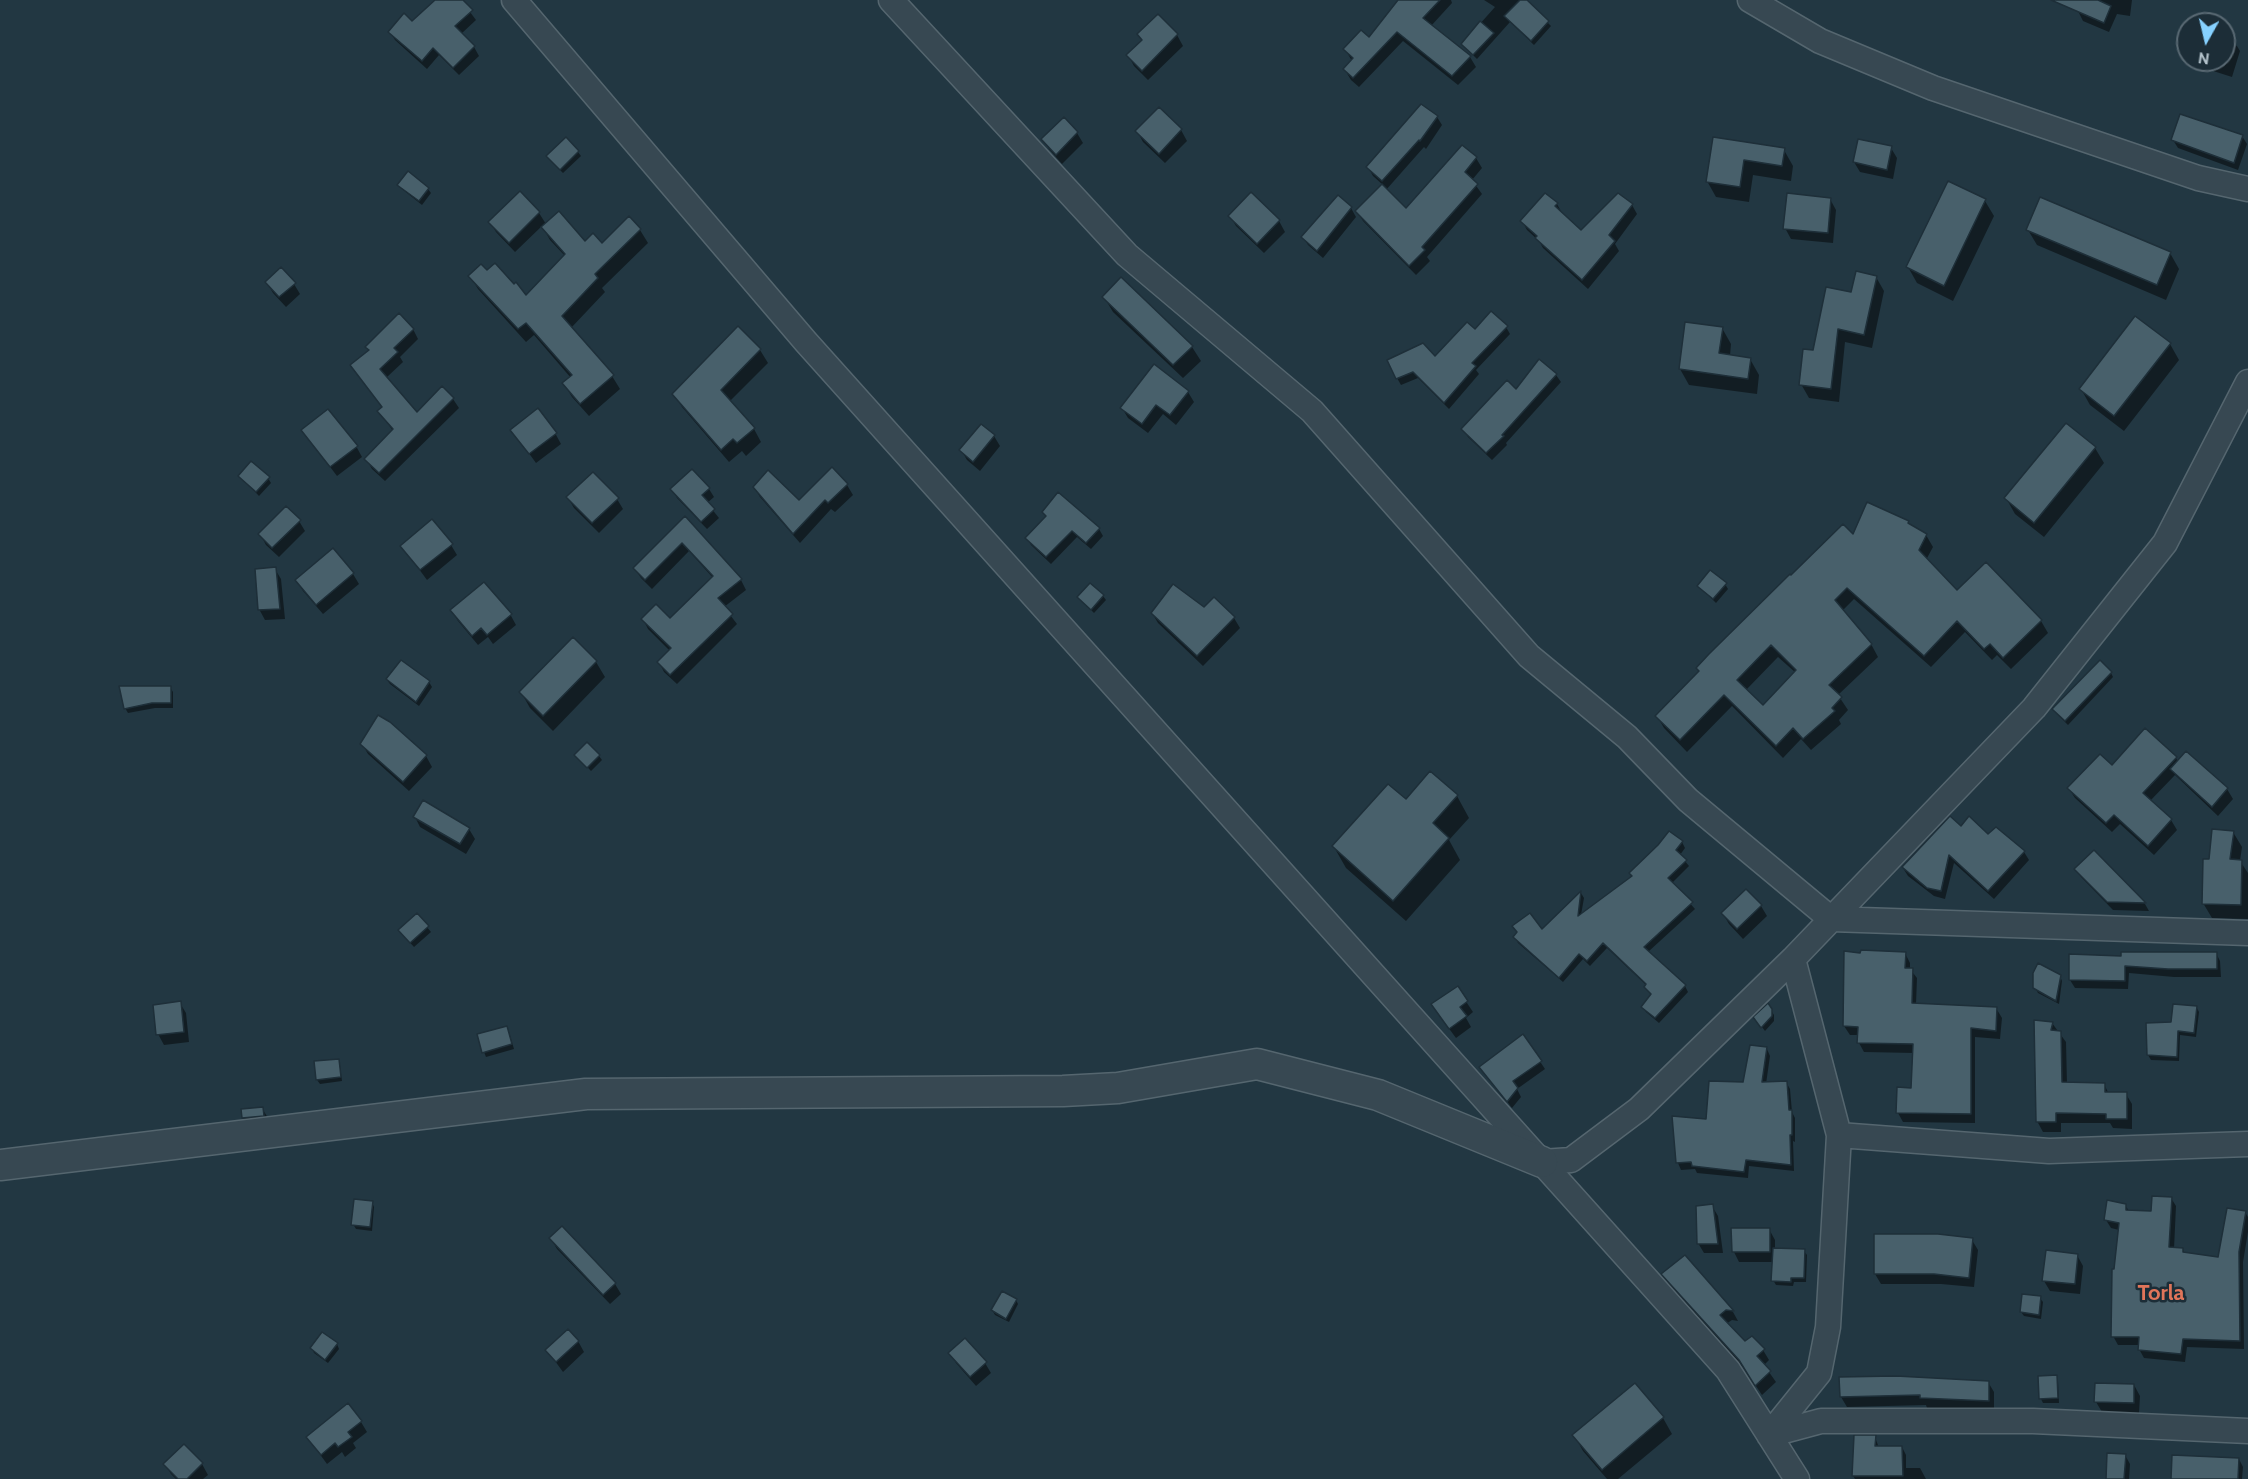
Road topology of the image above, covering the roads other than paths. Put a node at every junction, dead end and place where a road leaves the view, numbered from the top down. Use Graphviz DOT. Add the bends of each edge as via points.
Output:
graph roads {
  1 [pos="514,0"];
  2 [pos="891,0"];
  3 [pos="1750,0"];
  4 [pos="2248,189"];
  5 [pos="2248,382"];
  6 [pos="1831,920"];
  7 [pos="2248,933"];
  8 [pos="1793,959"];
  9 [pos="1839,1135"];
  10 [pos="2248,1144"];
  11 [pos="1542,1162"];
  12 [pos="0,1165"];
  13 [pos="2248,1431"];
  14 [pos="1769,1435"];
  15 [pos="1797,1479"];
  1 -- 11 [label="street" via="814,351"];
  2 -- 6 [label="street" via="1127,255 1312,411 1529,656 1627,737 1688,800"];
  3 -- 4 [label="street" via="1820,41 1933,88 2198,178"];
  5 -- 6 [label="street" via="2165,543 2034,708"];
  6 -- 7 [label="street"];
  6 -- 8 [label="street"];
  8 -- 9 [label="street"];
  8 -- 11 [label="street" via="1639,1108 1571,1160"];
  9 -- 10 [label="street" via="2049,1151"];
  9 -- 14 [label="street" via="1828,1327 1819,1373"];
  11 -- 12 [label="street" via="1378,1095 1257,1064 1118,1088 1063,1091 586,1094"];
  11 -- 14 [label="street" via="1728,1370"];
  13 -- 14 [label="street" via="2033,1421 1821,1421"];
  14 -- 15 [label="street"];
}
